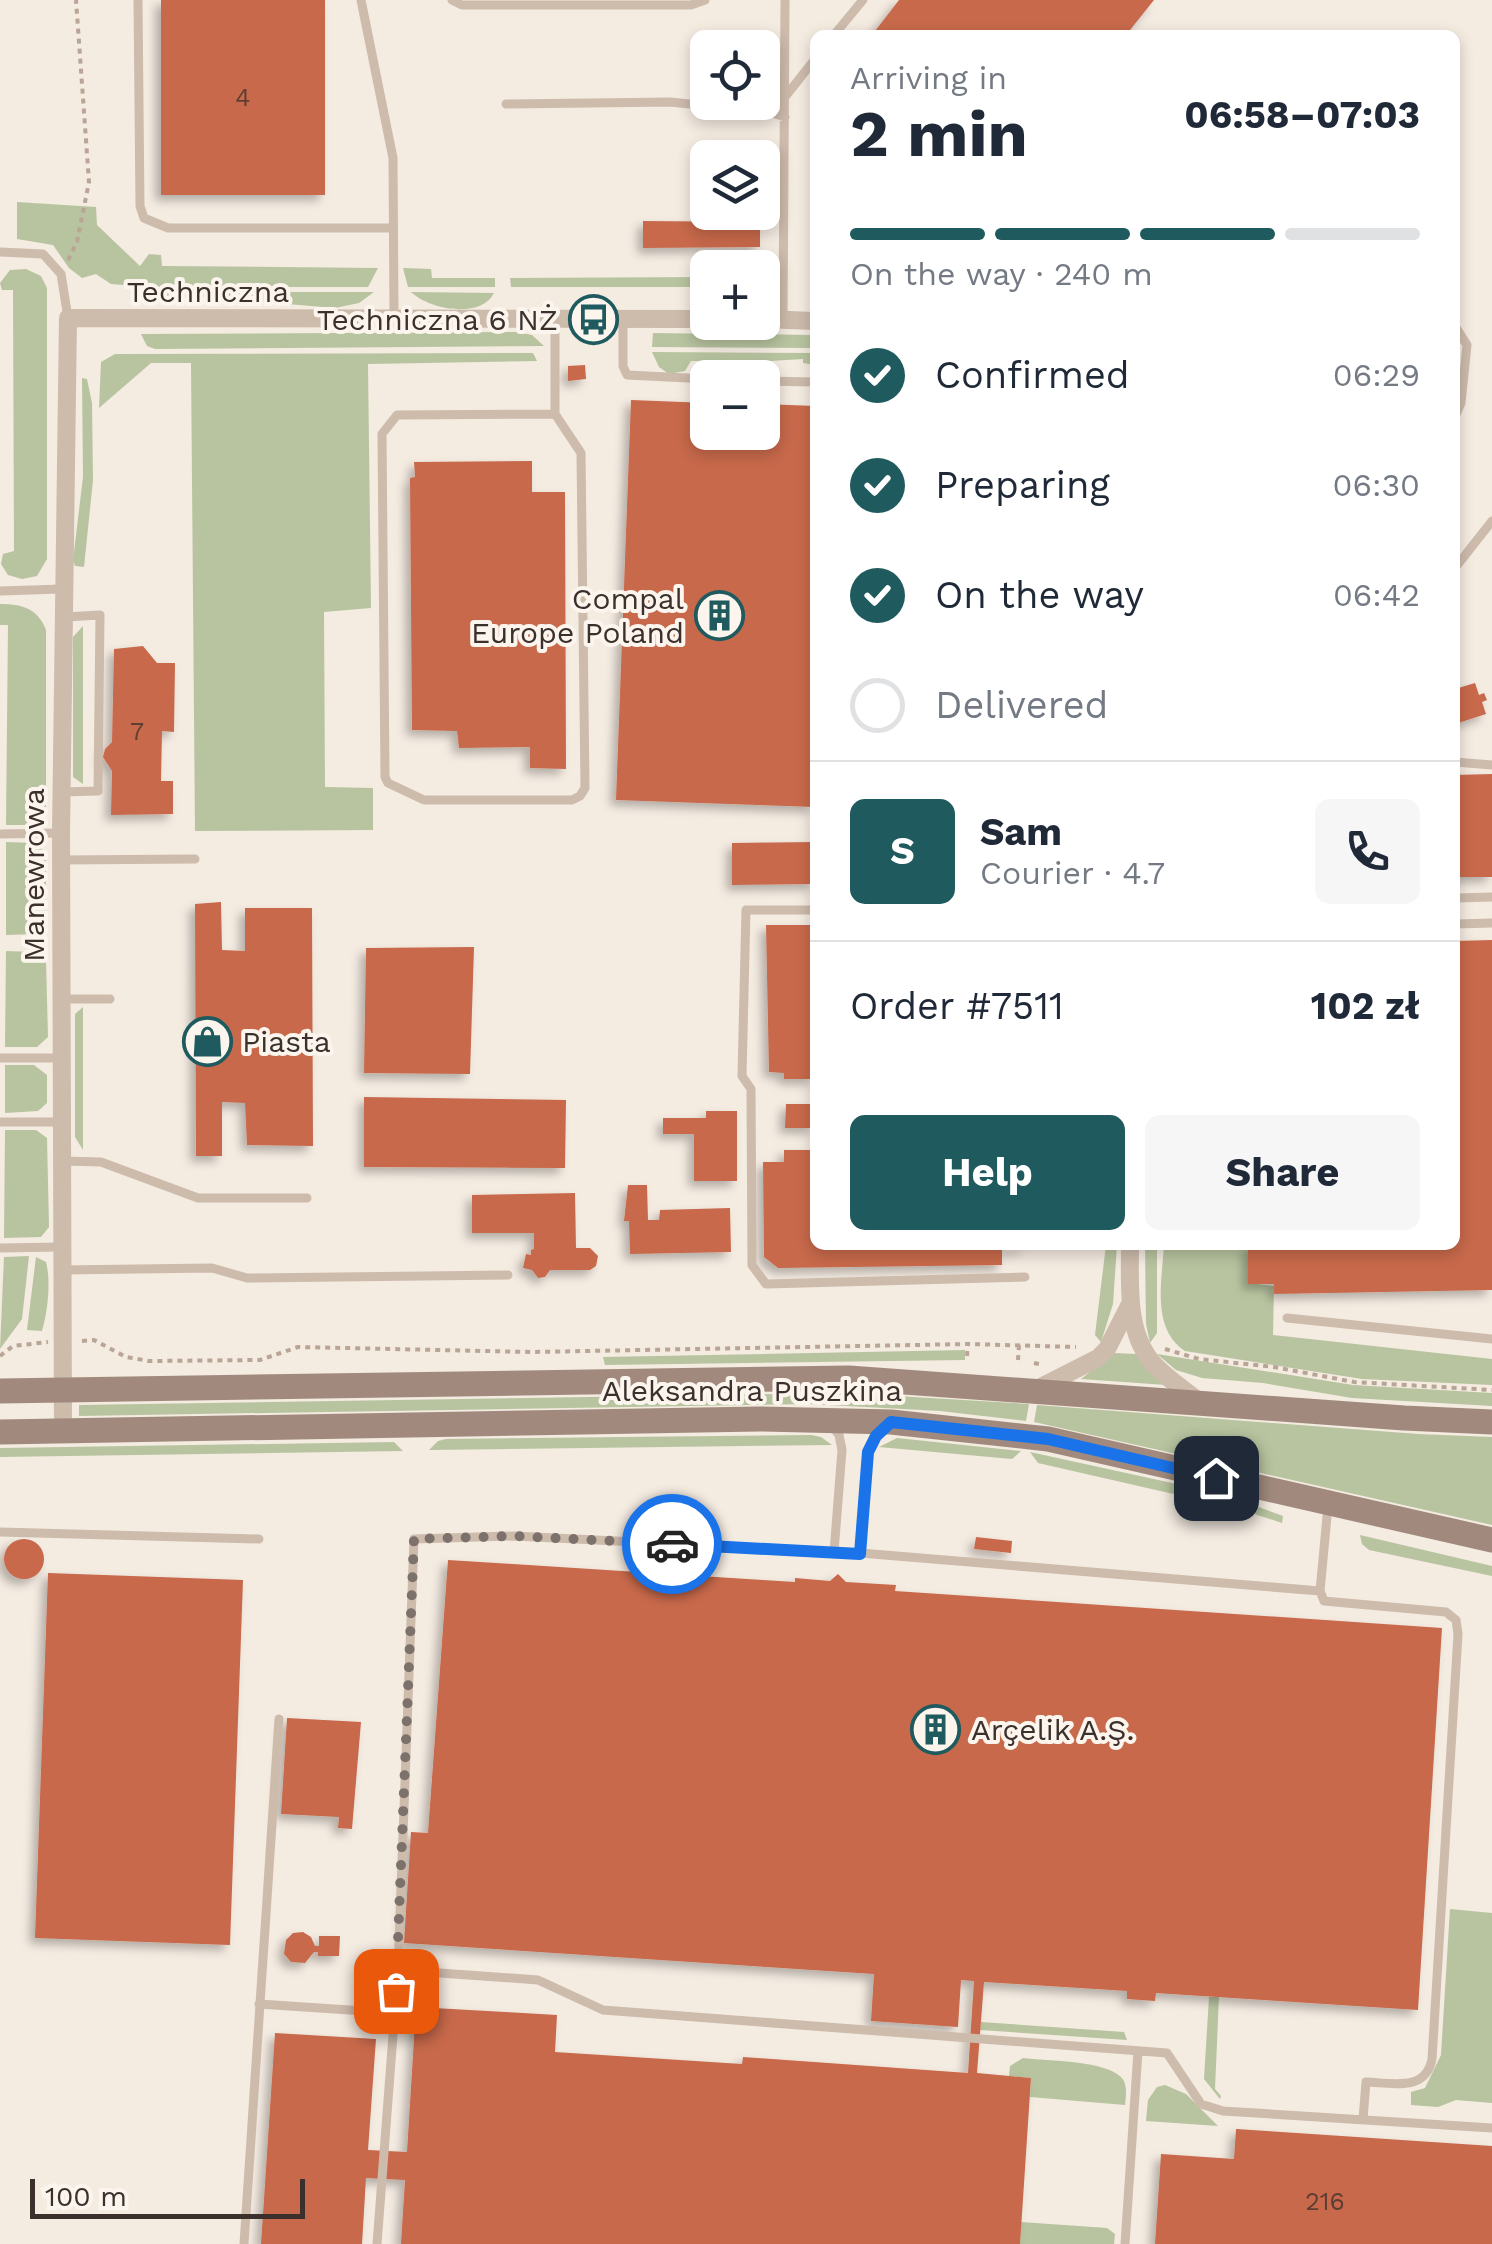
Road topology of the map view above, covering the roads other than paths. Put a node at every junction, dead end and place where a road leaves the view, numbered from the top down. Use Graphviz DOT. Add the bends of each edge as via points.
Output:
graph roads {
  1 [pos="138,0"];
  2 [pos="362,0"];
  3 [pos="452,0"];
  4 [pos="705,0"];
  5 [pos="785,0"];
  6 [pos="863,0"];
  7 [pos="838,30"];
  8 [pos="810,65"];
  9 [pos="784,96"];
  10 [pos="506,104"];
  11 [pos="784,117"];
  12 [pos="392,228"];
  13 [pos="0,252"];
  14 [pos="68,318"];
  15 [pos="780,318"];
  16 [pos="783,318"];
  17 [pos="690,319"];
  18 [pos="394,320"];
  19 [pos="556,320"];
  20 [pos="624,320"];
  21 [pos="810,321"];
  22 [pos="1460,334"];
  23 [pos="690,378"];
  24 [pos="780,381"];
  25 [pos="810,382"];
  26 [pos="1460,403"];
  27 [pos="555,414"];
  28 [pos="1492,520"];
  29 [pos="1460,562"];
  30 [pos="62,590"];
  31 [pos="0,591"];
  32 [pos="62,617"];
  33 [pos="1460,762"];
  34 [pos="1492,764"];
  35 [pos="61,792"];
  36 [pos="60,833"];
  37 [pos="0,834"];
  38 [pos="195,859"];
  39 [pos="61,860"];
  40 [pos="1492,897"];
  41 [pos="1460,898"];
  42 [pos="810,910"];
  43 [pos="1492,923"];
  44 [pos="1460,924"];
  45 [pos="61,999"];
  46 [pos="110,999"];
  47 [pos="0,1058"];
  48 [pos="62,1058"];
  49 [pos="0,1122"];
  50 [pos="62,1122"];
  51 [pos="62,1161"];
  52 [pos="307,1198"];
  53 [pos="62,1247"];
  54 [pos="0,1248"];
  55 [pos="1130,1250"];
  56 [pos="62,1270"];
  57 [pos="508,1274"];
  58 [pos="1025,1278"];
  59 [pos="1130,1304"];
  60 [pos="1286,1318"];
  61 [pos="1492,1339"];
  62 [pos="63,1390"];
  63 [pos="1034,1390"];
  64 [pos="0,1391"];
  65 [pos="1201,1403"];
  66 [pos="825,1420"];
  67 [pos="891,1422"];
  68 [pos="1492,1422"];
  69 [pos="63,1431"];
  70 [pos="0,1432"];
  71 [pos="1328,1503"];
  72 [pos="0,1532"];
  73 [pos="260,1539"];
  74 [pos="1492,1540"];
  75 [pos="834,1552"];
  76 [pos="860,1554"];
  77 [pos="1320,1591"];
  78 [pos="279,1719"];
  79 [pos="398,1970"];
  80 [pos="260,2004"];
  81 [pos="395,2013"];
  82 [pos="1138,2050"];
  83 [pos="1363,2118"];
  84 [pos="1492,2128"];
  85 [pos="244,2244"];
  86 [pos="377,2244"];
  87 [pos="1125,2244"];
  1 -- 12 [label="lane" via="144,218 168,228"];
  2 -- 12 [label="lane" via="393,158"];
  3 -- 4 [label="lane"];
  5 -- 9 [label="lane"];
  6 -- 7 [label="lane"];
  8 -- 9 [label="lane"];
  9 -- 11 [label="lane"];
  10 -- 11 [label="lane" via="670,102"];
  11 -- 16 [label="lane"];
  12 -- 18 [label="lane"];
  13 -- 14 [label="lane" via="44,254 61,274"];
  14 -- 18 [label="street, Techniczna"];
  14 -- 30 [label="street, Manewrowa"];
  15 -- 16 [label="street"];
  16 -- 21 [label="street"];
  17 -- 20 [label="street, Techniczna"];
  18 -- 19 [label="street, Techniczna"];
  19 -- 20 [label="street, Techniczna"];
  19 -- 27 [label="lane"];
  20 -- 23 [label="lane" via="627,375"];
  22 -- 26 [label="lane" via="1467,345"];
  24 -- 25 [label="lane"];
  27 -- 27 [label="lane" via="397,415 382,434 384,777 424,800 572,800 585,788 580,453"];
  28 -- 29 [label="lane"];
  30 -- 31 [label="lane"];
  30 -- 32 [label="street, Manewrowa"];
  32 -- 35 [label="street, Manewrowa"];
  32 -- 35 [label="lane" via="100,616 98,792"];
  33 -- 34 [label="lane"];
  35 -- 36 [label="street, Manewrowa"];
  36 -- 37 [label="lane"];
  36 -- 39 [label="street, Manewrowa"];
  38 -- 39 [label="lane"];
  39 -- 45 [label="street, Manewrowa"];
  40 -- 41 [label="lane"];
  42 -- 58 [label="lane" via="746,910 742,1076 751,1090 752,1265 766,1284"];
  43 -- 44 [label="lane"];
  45 -- 46 [label="lane"];
  45 -- 48 [label="street, Manewrowa"];
  47 -- 48 [label="lane"];
  48 -- 50 [label="street, Manewrowa"];
  49 -- 50 [label="lane"];
  50 -- 51 [label="street, Manewrowa"];
  51 -- 52 [label="lane" via="100,1162 198,1198"];
  51 -- 53 [label="street, Manewrowa"];
  53 -- 54 [label="lane"];
  53 -- 56 [label="street, Manewrowa"];
  55 -- 59 [label="street"];
  56 -- 57 [label="lane" via="212,1268 248,1278"];
  56 -- 62 [label="street, Manewrowa"];
  59 -- 63 [label="street" via="1107,1348"];
  59 -- 65 [label="street" via="1153,1364"];
  60 -- 61 [label="lane"];
  62 -- 63 [label="main road, Aleksandra Puszkina" via="849,1378"];
  62 -- 64 [label="main road, Aleksandra Puszkina"];
  62 -- 69 [label="street, Manewrowa"];
  63 -- 65 [label="main road, Aleksandra Puszkina"];
  65 -- 68 [label="main road, Aleksandra Puszkina"];
  66 -- 67 [label="main road, Aleksandra Puszkina"];
  66 -- 69 [label="main road, Aleksandra Puszkina"];
  66 -- 75 [label="lane" via="842,1450"];
  67 -- 71 [label="main road, Aleksandra Puszkina" via="1048,1439"];
  67 -- 76 [label="lane" via="868,1452"];
  69 -- 70 [label="main road, Aleksandra Puszkina"];
  71 -- 74 [label="main road, Aleksandra Puszkina"];
  71 -- 77 [label="lane"];
  72 -- 73 [label="lane"];
  75 -- 76 [label="lane"];
  75 -- 79 [label="lane" via="514,1536 414,1539"];
  76 -- 77 [label="lane"];
  77 -- 83 [label="lane" via="1324,1600 1446,1612 1458,1634 1430,2072 1413,2083 1366,2082"];
  78 -- 80 [label="lane"];
  79 -- 81 [label="lane"];
  79 -- 82 [label="lane" via="538,1980 603,2010"];
  80 -- 81 [label="lane"];
  80 -- 85 [label="lane"];
  81 -- 86 [label="lane"];
  82 -- 83 [label="lane" via="1167,2052 1201,2104"];
  82 -- 87 [label="lane"];
  83 -- 84 [label="lane"];
}
